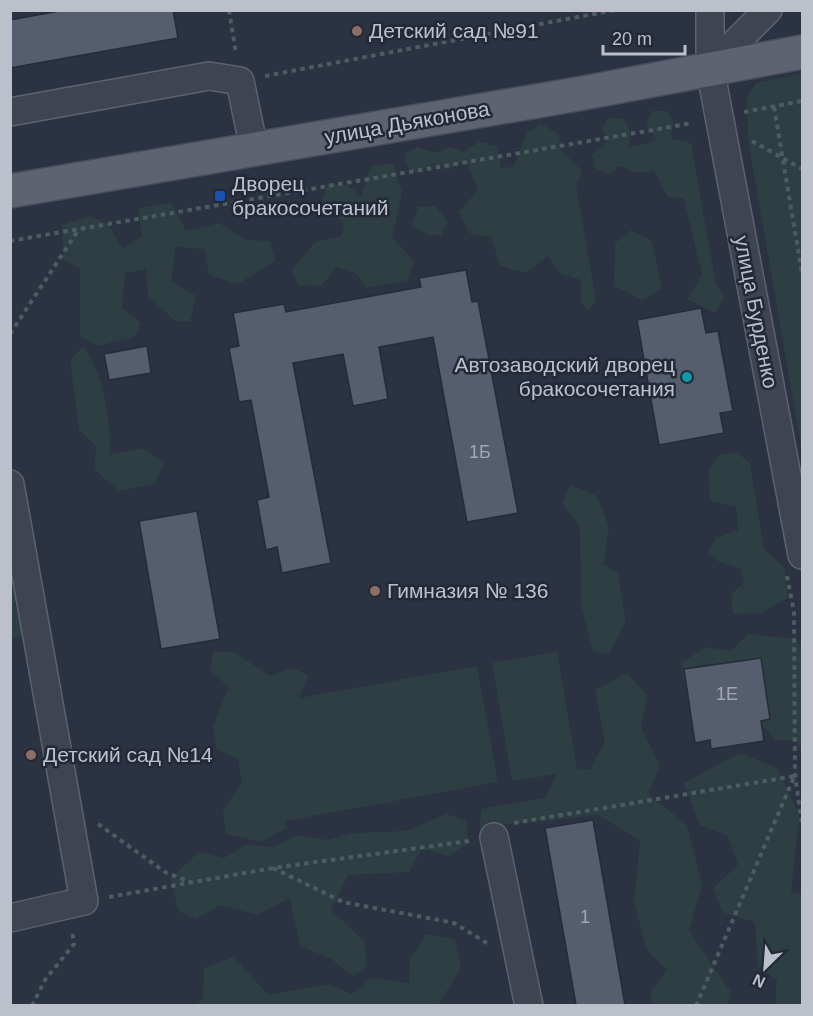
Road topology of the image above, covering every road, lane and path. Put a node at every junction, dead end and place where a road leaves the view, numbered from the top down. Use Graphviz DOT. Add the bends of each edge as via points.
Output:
graph roads {
  1 [pos="229,10"];
  2 [pos="615,10"];
  3 [pos="710,10"];
  4 [pos="768,10"];
  5 [pos="802,52"];
  6 [pos="710,68"];
  7 [pos="240,81"];
  8 [pos="802,101"];
  9 [pos="774,107"];
  10 [pos="10,112"];
  11 [pos="710,118"];
  12 [pos="254,149"];
  13 [pos="782,158"];
  14 [pos="802,169"];
  15 [pos="10,191"];
  16 [pos="79,229"];
  17 [pos="10,241"];
  18 [pos="802,273"];
  19 [pos="10,334"];
  20 [pos="10,484"];
  21 [pos="802,555"];
  22 [pos="68,803"];
  23 [pos="494,837"];
  24 [pos="273,868"];
  25 [pos="191,883"];
  26 [pos="77,903"];
  27 [pos="10,918"];
  28 [pos="523,971"];
  29 [pos="32,1005"];
  30 [pos="529,1005"];
  31 [pos="696,1005"];
  1 -- 7 [label="path"];
  2 -- 7 [label="path"];
  3 -- 6 [label="street, улица Бурденко"];
  4 -- 6 [label="street"];
  5 -- 6 [label="main road, улица Дьяконова"];
  6 -- 11 [label="street, улица Бурденко"];
  6 -- 12 [label="main road, улица Дьяконова"];
  7 -- 10 [label="street" via="209,76"];
  7 -- 12 [label="street"];
  8 -- 9 [label="path"];
  9 -- 11 [label="path"];
  9 -- 13 [label="path"];
  11 -- 13 [label="path"];
  11 -- 16 [label="path"];
  11 -- 21 [label="street, улица Бурденко"];
  12 -- 15 [label="main road, улица Дьяконова"];
  13 -- 14 [label="path"];
  13 -- 18 [label="path"];
  16 -- 17 [label="path"];
  16 -- 19 [label="path"];
  20 -- 22 [label="street"];
  22 -- 25 [label="path" via="165,872"];
  22 -- 26 [label="street"];
  23 -- 24 [label="path"];
  23 -- 28 [label="street"];
  23 -- 31 [label="path" via="501,825 795,776"];
  24 -- 25 [label="path"];
  24 -- 28 [label="path" via="343,902 454,923"];
  25 -- 26 [label="path"];
  26 -- 27 [label="street"];
  26 -- 29 [label="path" via="74,944 45,980"];
  28 -- 30 [label="street"];
}
